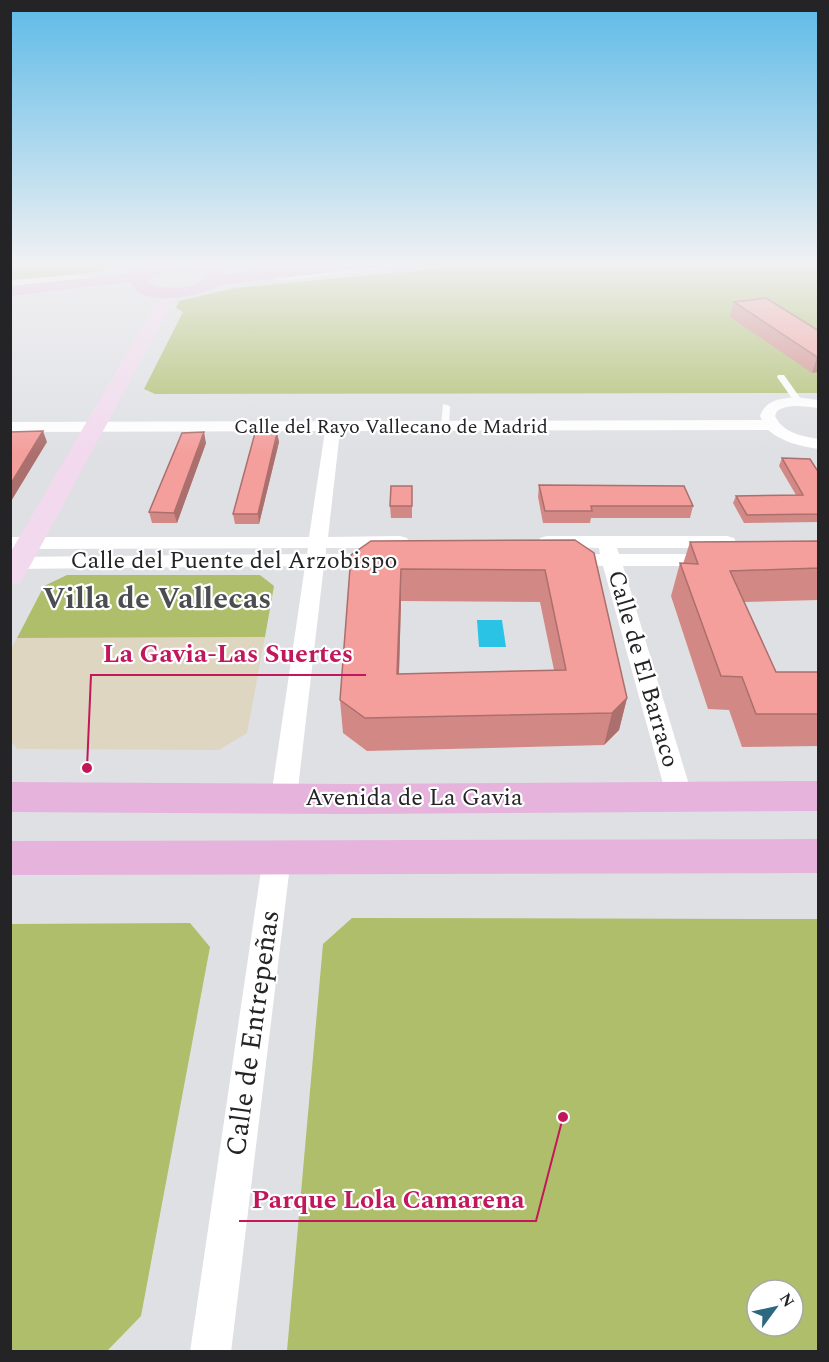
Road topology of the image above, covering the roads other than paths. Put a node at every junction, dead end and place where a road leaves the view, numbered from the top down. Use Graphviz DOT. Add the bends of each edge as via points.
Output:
graph roads {
  1 [pos="151,327"];
  2 [pos="781,377"];
  3 [pos="799,402"];
  4 [pos="819,404"];
  5 [pos="446,406"];
  6 [pos="771,425"];
  7 [pos="445,426"];
  8 [pos="10,427"];
  9 [pos="333,427"];
  10 [pos="94,428"];
  11 [pos="819,444"];
  12 [pos="415,542"];
  13 [pos="530,542"];
  14 [pos="748,542"];
  15 [pos="318,550"];
  16 [pos="609,551"];
  17 [pos="16,558"];
  18 [pos="405,559"];
  19 [pos="546,560"];
  20 [pos="736,561"];
  21 [pos="819,796"];
  22 [pos="10,797"];
  23 [pos="284,797"];
  24 [pos="680,798"];
  25 [pos="819,856"];
  26 [pos="277,857"];
  27 [pos="10,858"];
  28 [pos="210,1352"];
  1 -- 10 [label="main road"];
  2 -- 3 [label="lane"];
  3 -- 4 [label="street"];
  3 -- 6 [label="street" via="775,405 768,410 766,416"];
  5 -- 7 [label="lane"];
  6 -- 7 [label="street, Calle del Rayo Vallecano de Madrid"];
  6 -- 11 [label="street" via="784,435"];
  7 -- 9 [label="street, Calle del Rayo Vallecano de Madrid"];
  8 -- 10 [label="street, Calle del Rayo Vallecano de Madrid"];
  9 -- 10 [label="street, Calle del Rayo Vallecano de Madrid"];
  9 -- 15 [label="street"];
  10 -- 17 [label="main road"];
  12 -- 15 [label="street, Calle del Puente del Arzobispo"];
  13 -- 16 [label="street"];
  14 -- 16 [label="street"];
  15 -- 17 [label="street, Calle del Puente del Arzobispo"];
  15 -- 18 [label="street, Calle del Puente del Arzobispo"];
  15 -- 23 [label="street"];
  16 -- 19 [label="street"];
  16 -- 20 [label="street"];
  16 -- 24 [label="street, Calle de El Barraco"];
  21 -- 24 [label="main road, Avenida de La Gavia"];
  22 -- 23 [label="main road, Avenida de La Gavia"];
  23 -- 24 [label="main road, Avenida de La Gavia"];
  25 -- 26 [label="main road"];
  26 -- 27 [label="main road"];
  26 -- 28 [label="street, Calle de Entrepeñas"];
}
